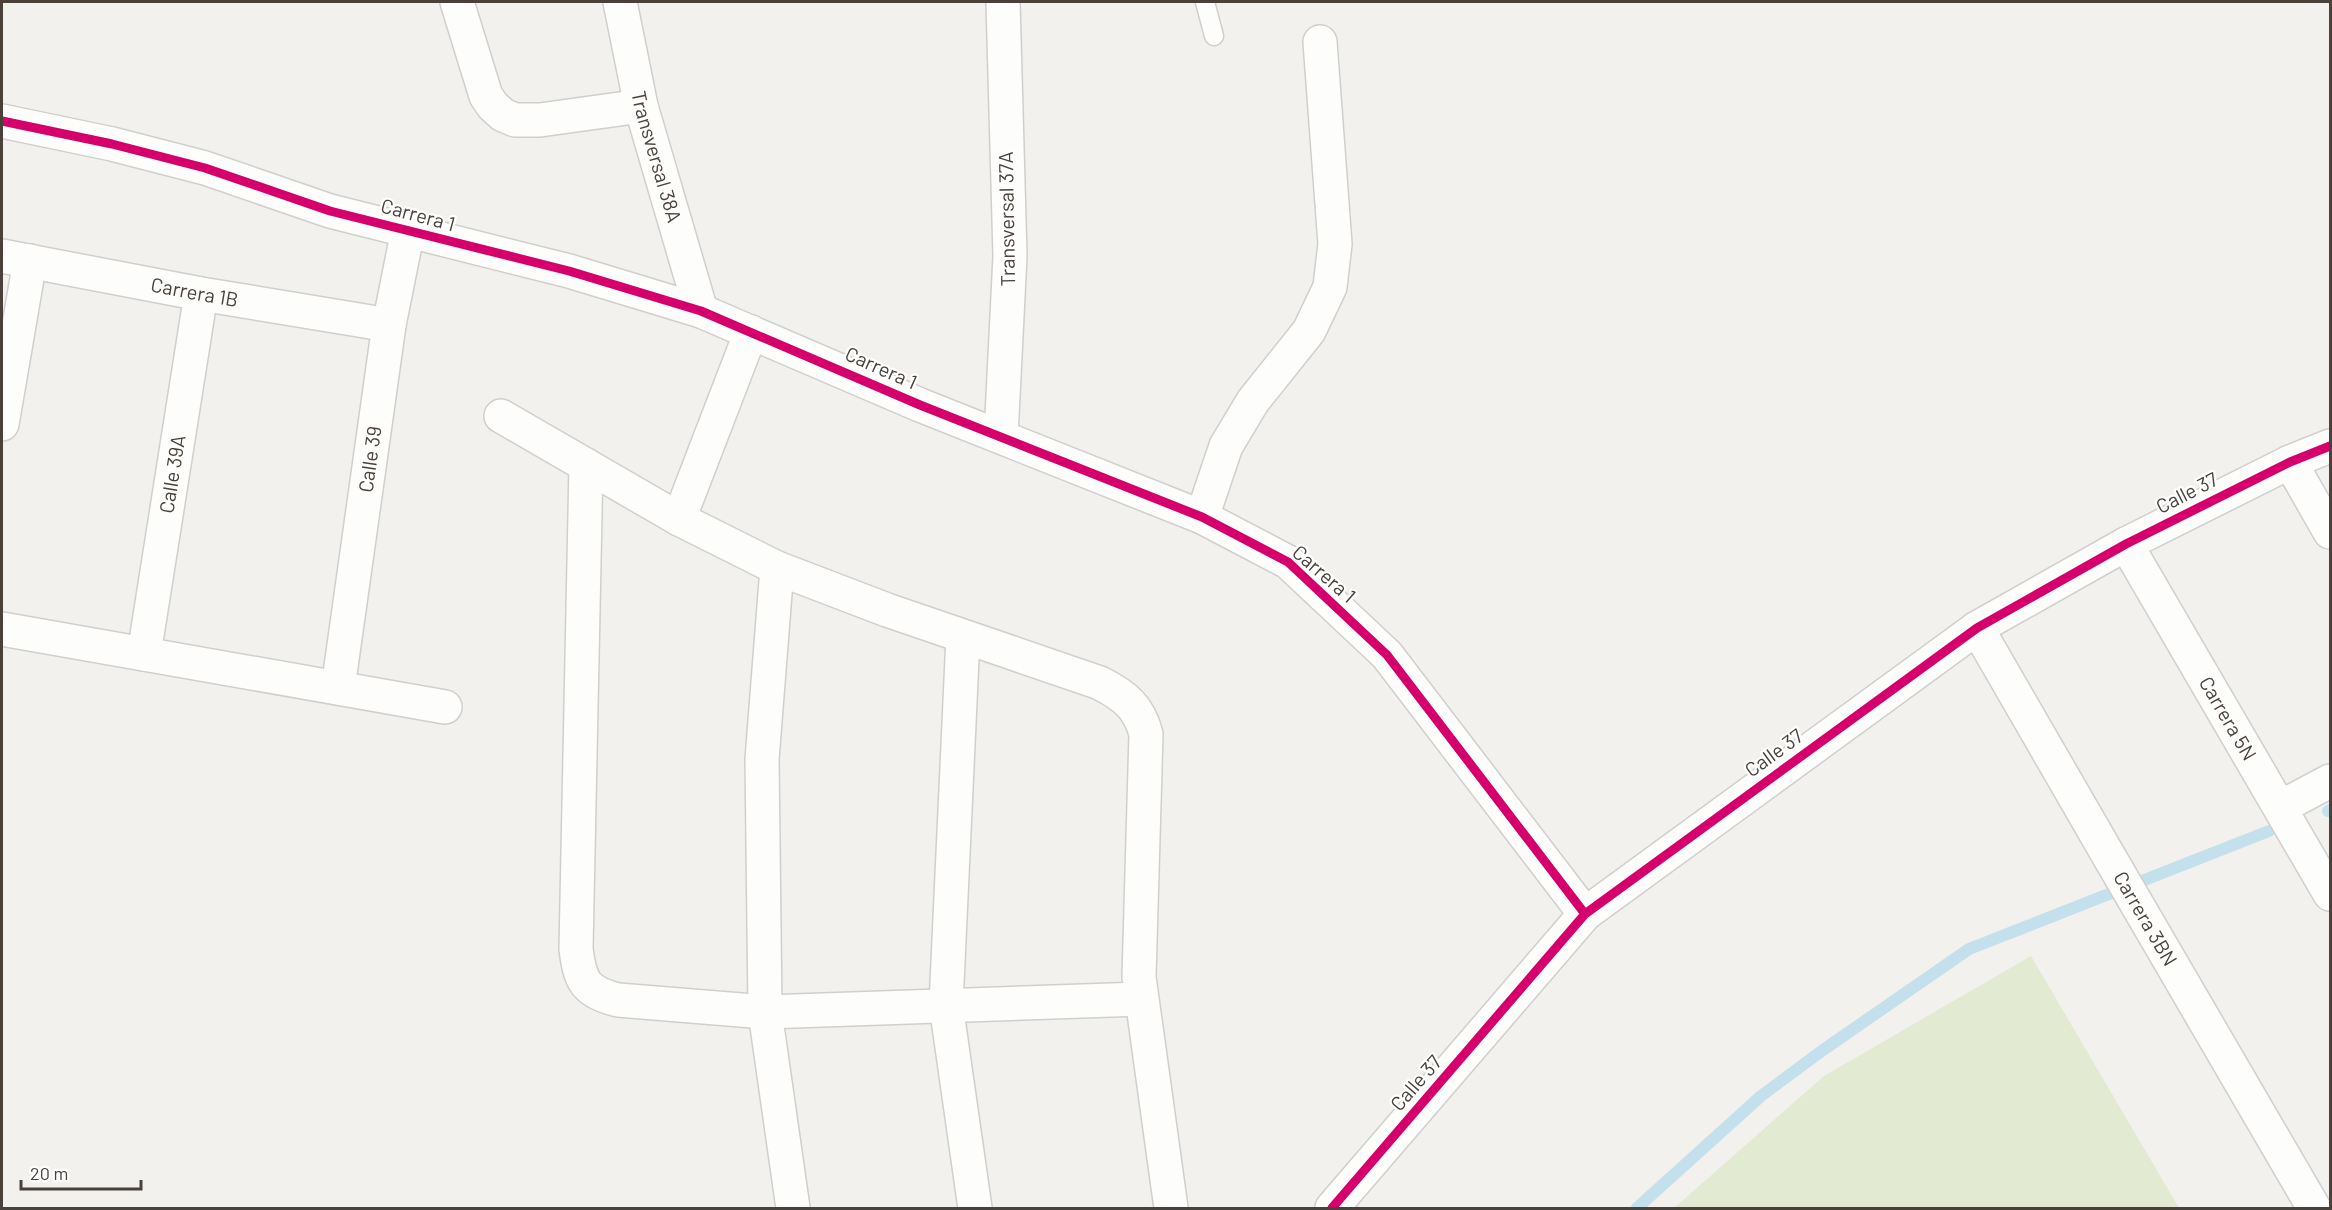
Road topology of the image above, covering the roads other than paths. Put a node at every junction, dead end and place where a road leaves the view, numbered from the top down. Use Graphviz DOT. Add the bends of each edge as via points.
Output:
graph roads {
  1 [pos="457,2"];
  2 [pos="620,2"];
  3 [pos="1003,2"];
  4 [pos="1205,2"];
  5 [pos="1214,36"];
  6 [pos="1320,42"];
  7 [pos="641,106"];
  8 [pos="2,121"];
  9 [pos="408,230"];
  10 [pos="16,259"];
  11 [pos="201,294"];
  12 [pos="701,311"];
  13 [pos="389,325"];
  14 [pos="751,332"];
  15 [pos="501,416"];
  16 [pos="2,424"];
  17 [pos="1001,436"];
  18 [pos="2331,446"];
  19 [pos="2290,462"];
  20 [pos="586,465"];
  21 [pos="1202,517"];
  22 [pos="679,519"];
  23 [pos="2331,532"];
  24 [pos="2126,544"];
  25 [pos="777,568"];
  26 [pos="1977,628"];
  27 [pos="2,629"];
  28 [pos="963,637"];
  29 [pos="144,654"];
  30 [pos="339,688"];
  31 [pos="446,707"];
  32 [pos="2331,781"];
  33 [pos="2281,807"];
  34 [pos="2331,894"];
  35 [pos="1585,914"];
  36 [pos="1141,999"];
  37 [pos="946,1005"];
  38 [pos="765,1012"];
  39 [pos="793,1209"];
  40 [pos="975,1209"];
  41 [pos="1171,1209"];
  42 [pos="1332,1209"];
  43 [pos="2314,1209"];
  1 -- 7 [label="street" via="486,96 503,115 515,120 540,120"];
  2 -- 7 [label="street, Transversal 38A"];
  3 -- 17 [label="street, Transversal 37A" via="1010,256"];
  4 -- 5 [label="lane"];
  6 -- 21 [label="street" via="1335,244 1330,287 1309,330 1253,401 1226,446"];
  7 -- 12 [label="street, Transversal 38A"];
  8 -- 9 [label="street, Carrera 1" via="205,168 330,211"];
  9 -- 12 [label="street, Carrera 1" via="569,271"];
  9 -- 13 [label="street, Calle 39"];
  10 -- 11 [label="street, Carrera 1B"];
  10 -- 16 [label="street"];
  11 -- 13 [label="street, Carrera 1B"];
  11 -- 29 [label="street, Calle 39A"];
  12 -- 14 [label="street, Carrera 1"];
  13 -- 30 [label="street, Calle 39"];
  14 -- 17 [label="street, Carrera 1"];
  14 -- 22 [label="street"];
  15 -- 20 [label="street"];
  17 -- 21 [label="street, Carrera 1"];
  18 -- 19 [label="street, Calle 37"];
  19 -- 23 [label="street"];
  19 -- 24 [label="street, Calle 37"];
  20 -- 22 [label="street"];
  20 -- 38 [label="street" via="576,949 579,972 588,987 618,1000"];
  21 -- 35 [label="street, Carrera 1" via="1288,562 1387,655"];
  22 -- 25 [label="street"];
  24 -- 26 [label="street, Calle 37"];
  24 -- 33 [label="street, Carrera 5N"];
  25 -- 28 [label="street"];
  25 -- 38 [label="street" via="762,759"];
  26 -- 35 [label="street, Calle 37"];
  26 -- 43 [label="street, Carrera 3BN"];
  27 -- 29 [label="street"];
  28 -- 36 [label="street" via="1100,683 1129,701 1142,719 1146,734 1138,977"];
  28 -- 37 [label="street"];
  29 -- 30 [label="street"];
  30 -- 31 [label="street"];
  32 -- 33 [label="street"];
  33 -- 34 [label="street, Carrera 5N"];
  35 -- 42 [label="street, Calle 37"];
  36 -- 37 [label="street"];
  36 -- 41 [label="street"];
  37 -- 38 [label="street"];
  37 -- 40 [label="street"];
  38 -- 39 [label="street"];
}
